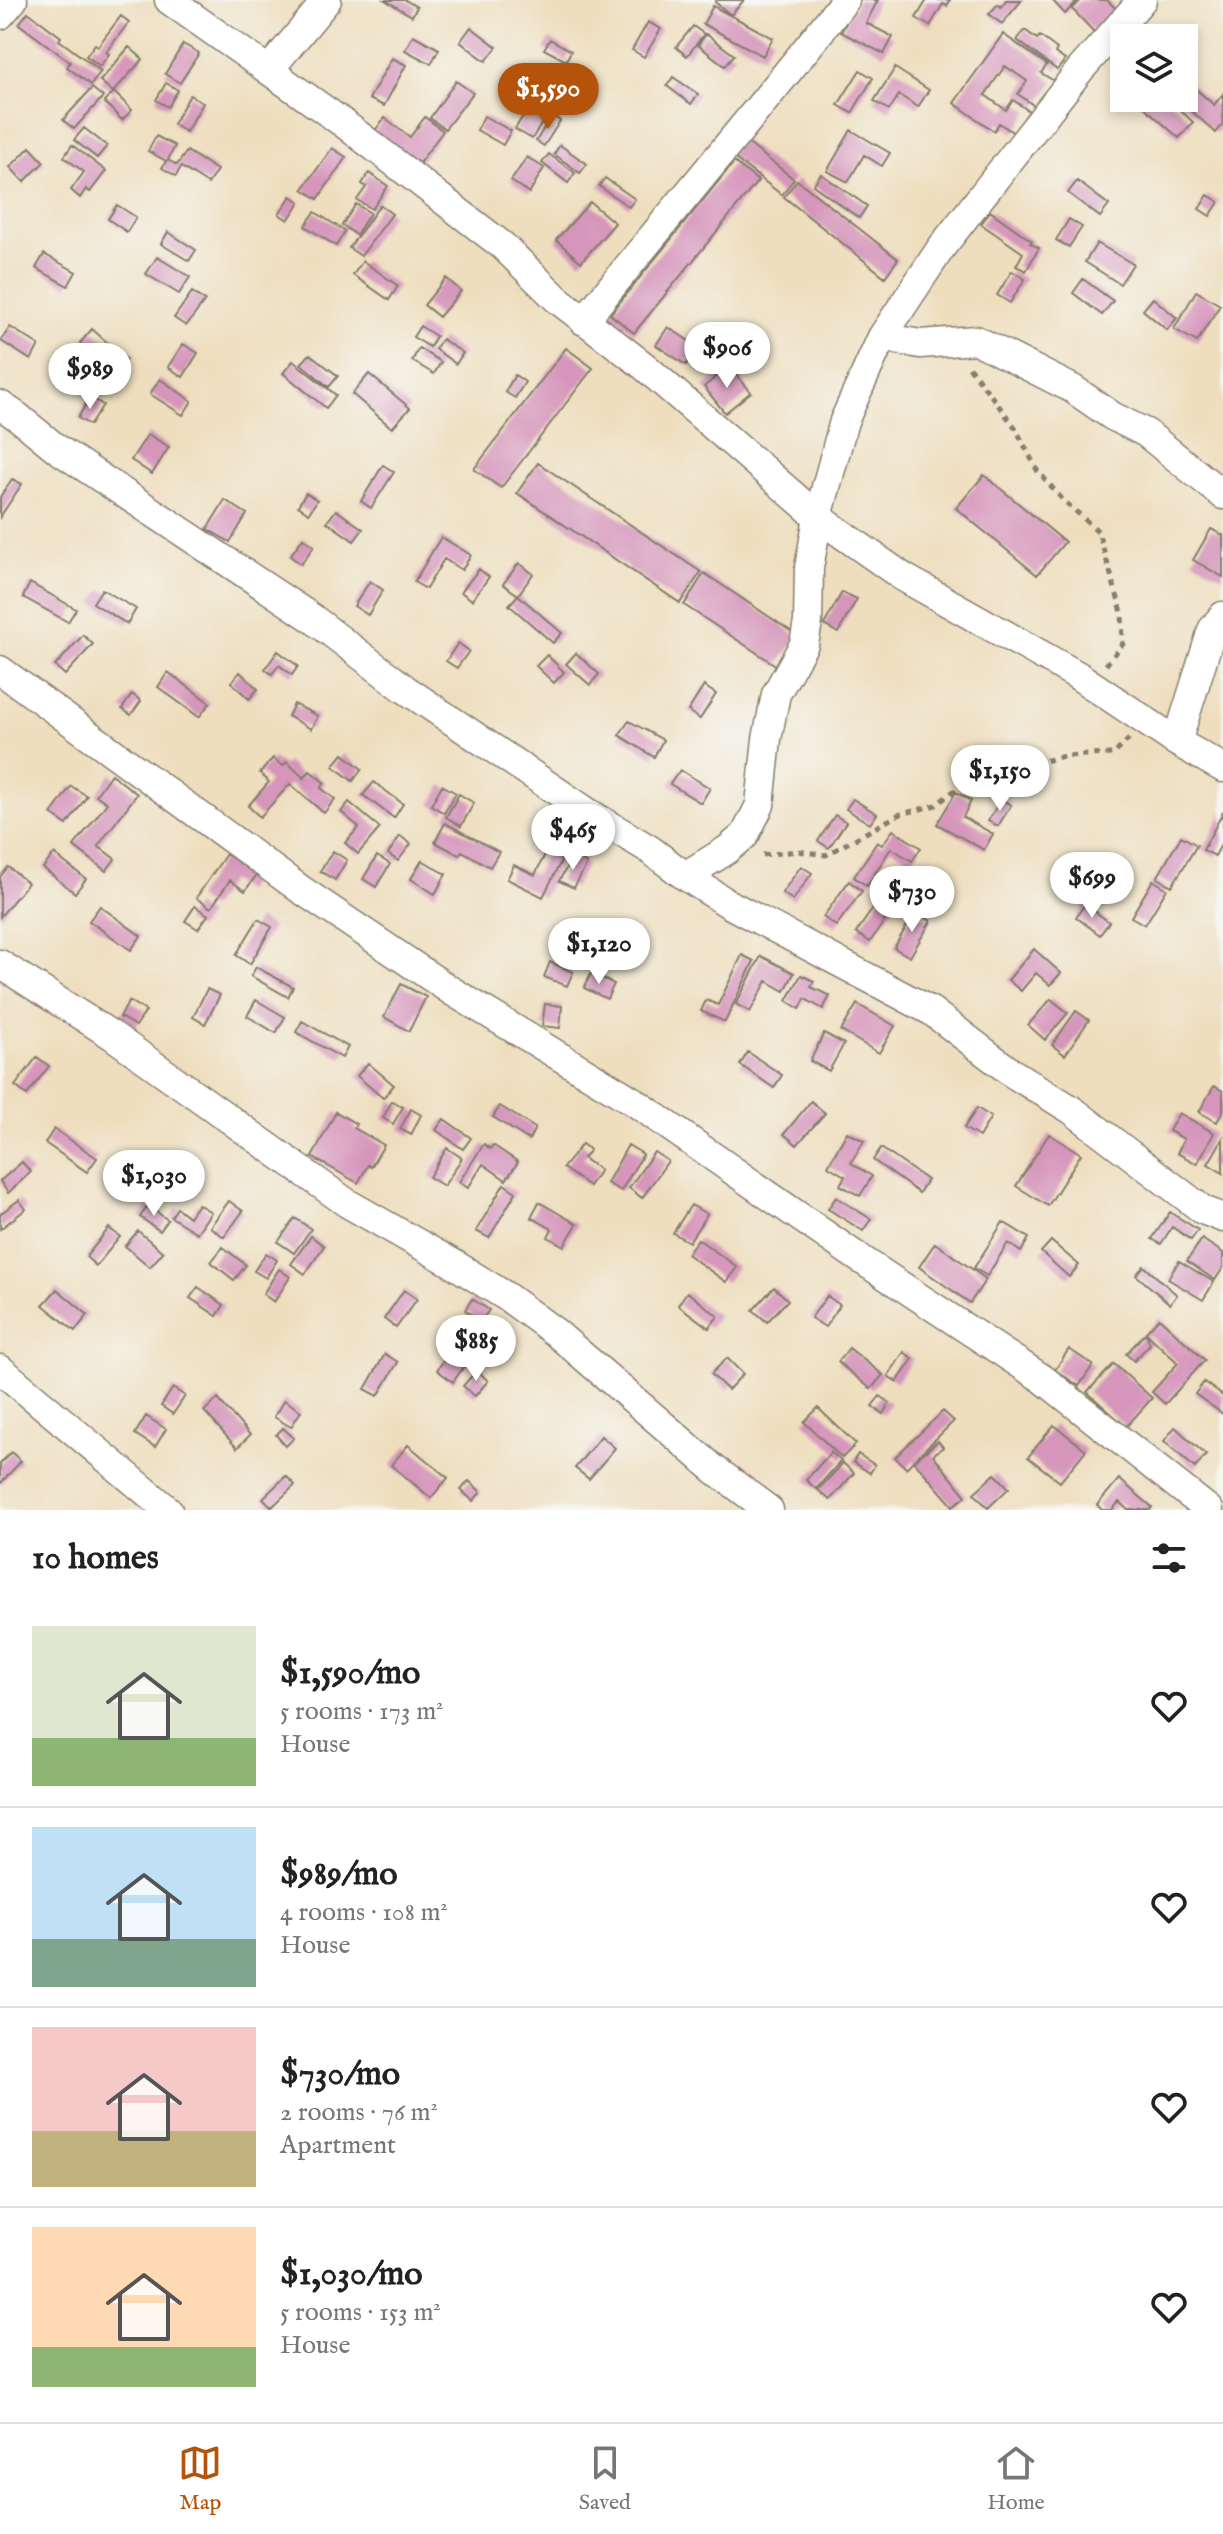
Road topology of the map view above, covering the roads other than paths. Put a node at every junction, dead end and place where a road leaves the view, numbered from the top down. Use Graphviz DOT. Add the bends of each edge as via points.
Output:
graph roads {
  1 [pos="13,0"];
  2 [pos="169,0"];
  3 [pos="327,0"];
  4 [pos="845,0"];
  5 [pos="1142,0"];
  6 [pos="0,15"];
  7 [pos="269,70"];
  8 [pos="584,321"];
  9 [pos="882,337"];
  10 [pos="0,405"];
  11 [pos="1223,495"];
  12 [pos="818,517"];
  13 [pos="1223,616"];
  14 [pos="0,670"];
  15 [pos="1177,742"];
  16 [pos="1223,768"];
  17 [pos="685,876"];
  18 [pos="0,964"];
  19 [pos="1223,1218"];
  20 [pos="0,1369"];
  21 [pos="168,1510"];
  22 [pos="769,1510"];
  23 [pos="1209,1510"];
  1 -- 6 [label="street"];
  2 -- 7 [label="street"];
  3 -- 7 [label="street"];
  4 -- 8 [label="street"];
  5 -- 9 [label="street" via="1080,70 941,248"];
  7 -- 8 [label="street" via="503,246"];
  8 -- 12 [label="street" via="644,366"];
  9 -- 11 [label="street" via="920,344 976,340 1146,433"];
  9 -- 12 [label="street" via="844,421"];
  10 -- 17 [label="street" via="94,475 312,618 405,689"];
  12 -- 15 [label="street" via="903,577 1091,685"];
  12 -- 17 [label="street" via="804,644 776,694 760,805 745,835"];
  13 -- 15 [label="street" via="1212,630"];
  14 -- 23 [label="street" via="300,889 450,990 633,1101 1043,1379"];
  15 -- 16 [label="street"];
  17 -- 19 [label="street" via="931,1011 1203,1210"];
  18 -- 22 [label="street" via="113,1036 347,1203 507,1297"];
  20 -- 21 [label="street"];
}
